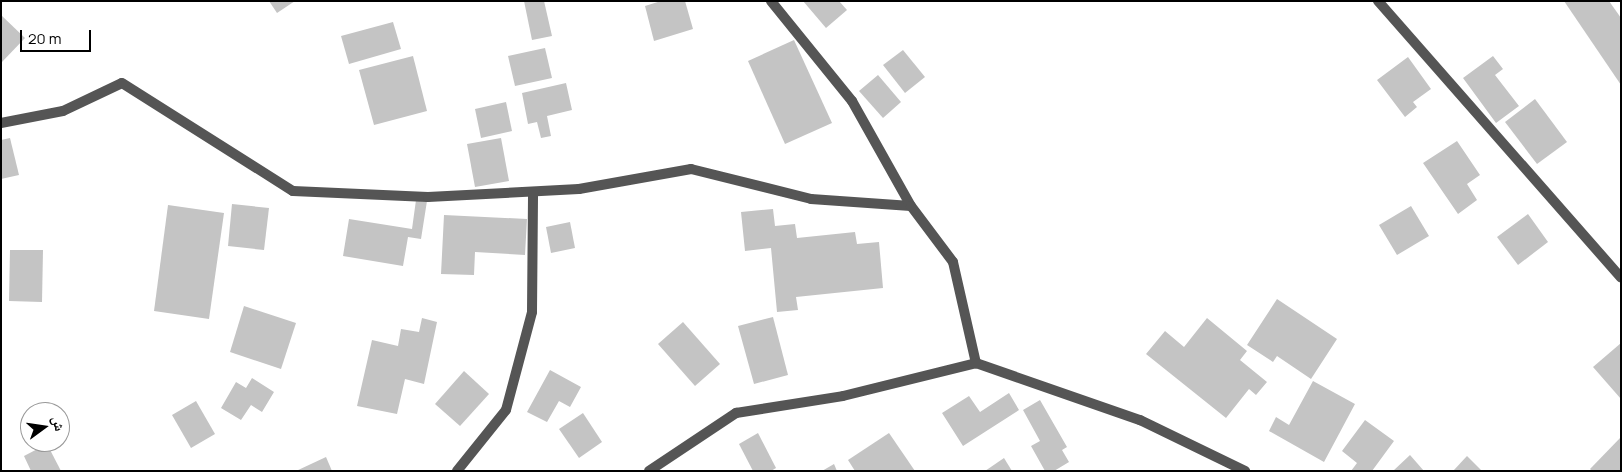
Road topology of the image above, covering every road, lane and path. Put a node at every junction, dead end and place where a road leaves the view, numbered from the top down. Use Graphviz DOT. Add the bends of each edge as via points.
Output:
graph roads {
  1 [pos="771,1"];
  2 [pos="1378,1"];
  3 [pos="1,123"];
  4 [pos="533,192"];
  5 [pos="911,206"];
  6 [pos="1621,278"];
  7 [pos="976,363"];
  8 [pos="457,471"];
  9 [pos="649,471"];
  10 [pos="1245,471"];
  1 -- 5 [label="street" via="852,101"];
  2 -- 6 [label="street"];
  3 -- 4 [label="street" via="63,111 122,83 293,191 428,198"];
  4 -- 5 [label="street" via="579,189 691,169 811,199"];
  4 -- 8 [label="street" via="532,312 506,410"];
  5 -- 7 [label="street" via="952,262"];
  7 -- 9 [label="street" via="843,396 736,413"];
  7 -- 10 [label="street" via="1140,420"];
}
